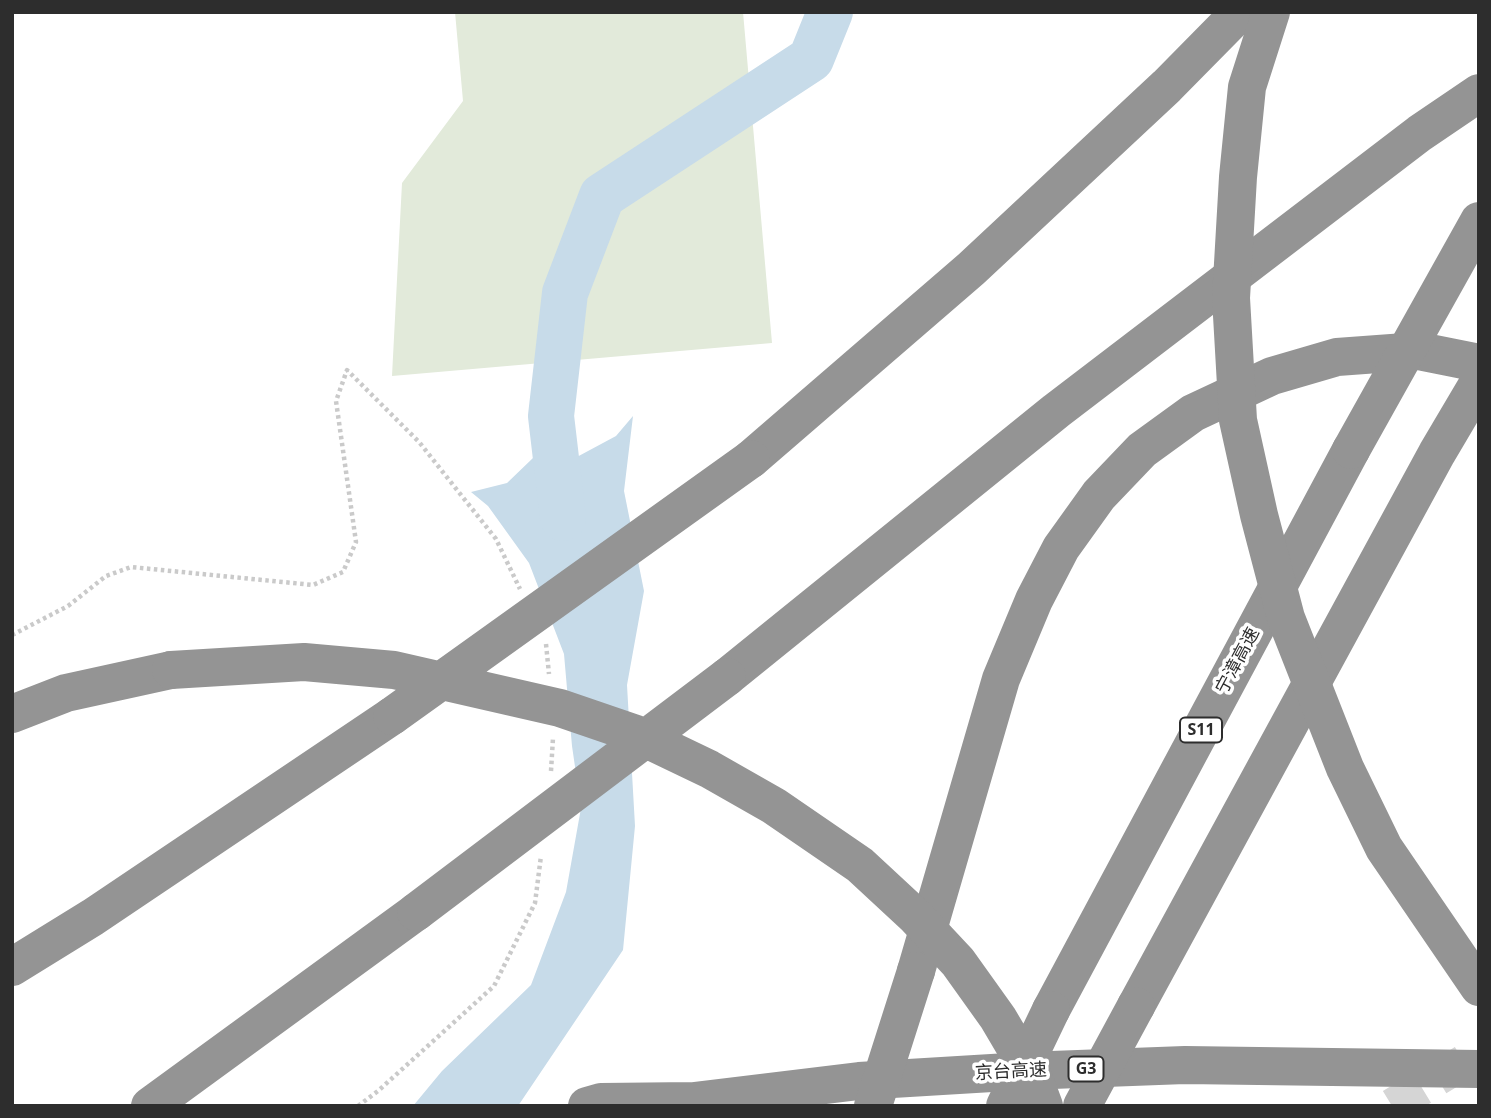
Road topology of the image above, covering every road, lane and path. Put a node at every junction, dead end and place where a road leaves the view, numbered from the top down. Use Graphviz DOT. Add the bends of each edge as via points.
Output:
graph roads {
  1 [pos="1240,12"];
  2 [pos="1271,12"];
  3 [pos="1479,93"];
  4 [pos="1479,221"];
  5 [pos="1479,363"];
  6 [pos="1479,382"];
  7 [pos="524,598"];
  8 [pos="541,633"];
  9 [pos="12,635"];
  10 [pos="549,683"];
  11 [pos="12,714"];
  12 [pos="553,734"];
  13 [pos="550,773"];
  14 [pos="541,851"];
  15 [pos="12,967"];
  16 [pos="1479,987"];
  17 [pos="1479,1069"];
  18 [pos="150,1106"];
  19 [pos="358,1106"];
  20 [pos="587,1106"];
  21 [pos="873,1106"];
  22 [pos="1005,1106"];
  23 [pos="1044,1106"];
  24 [pos="1082,1106"];
  1 -- 15 [label="highway, bridge" via="971,269 751,458 392,716"];
  2 -- 16 [label="highway, bridge" via="1247,87 1238,177 1231,298 1238,420 1286,618 1345,768 1384,848"];
  3 -- 18 [label="highway, bridge" via="1056,411 727,677"];
  4 -- 22 [label="highway, 宁漳高速 / S11, bridge" via="1051,1010"];
  5 -- 21 [label="highway, bridge" via="1419,351 1337,356 1272,376 1193,413 1142,450 1099,495 1061,548 1001,679"];
  6 -- 24 [label="highway, bridge"];
  7 -- 9 [label="path" via="496,539 419,442 347,370 336,401 356,542 344,572 313,585 131,567 106,576 68,606"];
  8 -- 10 [label="path" via="547,644"];
  11 -- 23 [label="highway, bridge" via="66,693 171,670 304,662 394,670 560,708 636,734 774,806 860,865 958,962 998,1018 1034,1079"];
  12 -- 13 [label="path"];
  14 -- 19 [label="path" via="535,904 494,986"];
  17 -- 20 [label="highway, 京台高速 / G3" via="1185,1065 1025,1071 859,1081 694,1101"];
}
